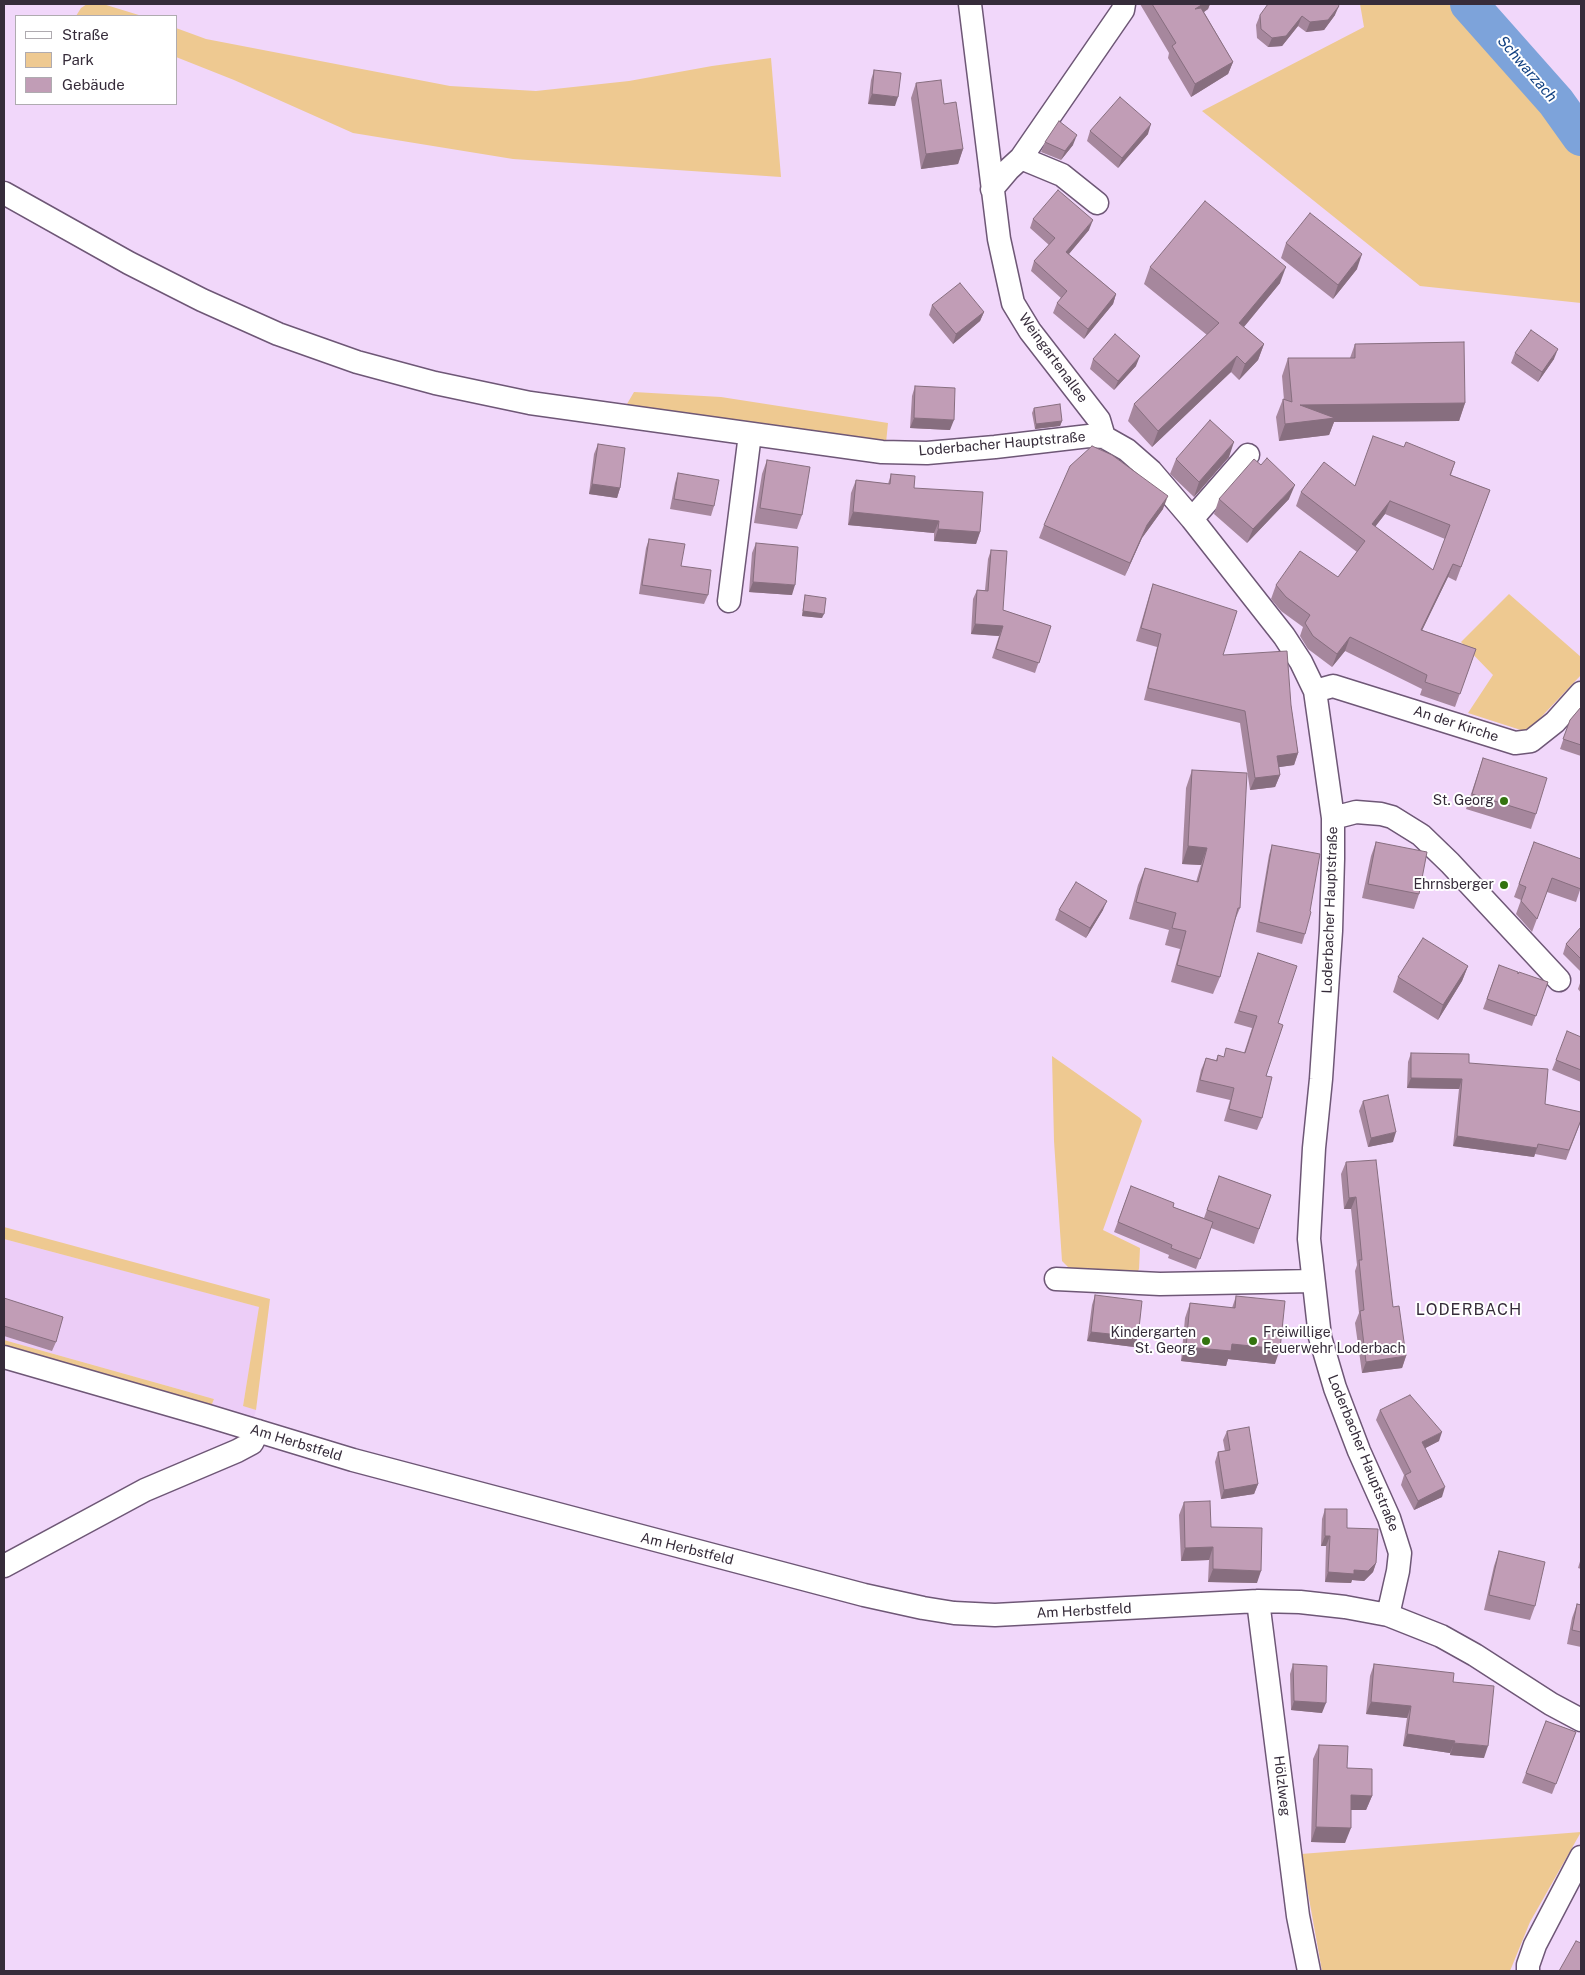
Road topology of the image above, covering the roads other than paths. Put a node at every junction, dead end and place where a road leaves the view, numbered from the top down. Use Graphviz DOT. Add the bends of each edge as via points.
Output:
graph roads {
  1 [pos="970,4"];
  2 [pos="1124,4"];
  3 [pos="1021,158"];
  4 [pos="992,189"];
  5 [pos="4,193"];
  6 [pos="1097,204"];
  7 [pos="750,434"];
  8 [pos="1104,437"];
  9 [pos="1248,455"];
  10 [pos="1192,519"];
  11 [pos="729,601"];
  12 [pos="1315,691"];
  13 [pos="1581,693"];
  14 [pos="1333,818"];
  15 [pos="1559,980"];
  16 [pos="1056,1279"];
  17 [pos="1313,1281"];
  18 [pos="4,1357"];
  19 [pos="258,1431"];
  20 [pos="4,1566"];
  21 [pos="1258,1601"];
  22 [pos="1388,1615"];
  23 [pos="1581,1720"];
  24 [pos="1581,1857"];
  25 [pos="1309,1971"];
  26 [pos="1528,1971"];
  1 -- 4 [label="street, Weingartenallee"];
  2 -- 3 [label="street" via="1123,10"];
  3 -- 4 [label="street"];
  3 -- 6 [label="street" via="1062,175"];
  4 -- 8 [label="street, Weingartenallee" via="1013,303 1030,332 1099,420"];
  5 -- 7 [label="street, Loderbacher Hauptstraße" via="202,300 278,334 357,362 530,403"];
  7 -- 8 [label="street, Loderbacher Hauptstraße" via="882,452 927,453"];
  7 -- 11 [label="street"];
  8 -- 10 [label="street, Loderbacher Hauptstraße" via="1128,450 1151,471"];
  9 -- 10 [label="street"];
  10 -- 12 [label="street, Loderbacher Hauptstraße" via="1284,636"];
  12 -- 13 [label="street, An der Kirche" via="1334,686 1515,743 1531,741 1555,722"];
  12 -- 14 [label="street, Loderbacher Hauptstraße"];
  14 -- 15 [label="street" via="1356,812 1381,814 1421,834"];
  14 -- 17 [label="street, Loderbacher Hauptstraße" via="1331,931 1309,1239"];
  16 -- 17 [label="street" via="1160,1284"];
  17 -- 22 [label="street, Loderbacher Hauptstraße" via="1320,1337 1335,1388 1400,1552"];
  18 -- 19 [label="street, Am Herbstfeld"];
  19 -- 20 [label="street" via="252,1443 237,1451 145,1490"];
  19 -- 21 [label="street, Am Herbstfeld" via="563,1517 923,1608 994,1615"];
  21 -- 22 [label="street, Am Herbstfeld" via="1300,1602"];
  21 -- 25 [label="street, Hölzlweg" via="1298,1916"];
  22 -- 23 [label="street" via="1475,1655"];
  24 -- 26 [label="street" via="1535,1945"];
}
